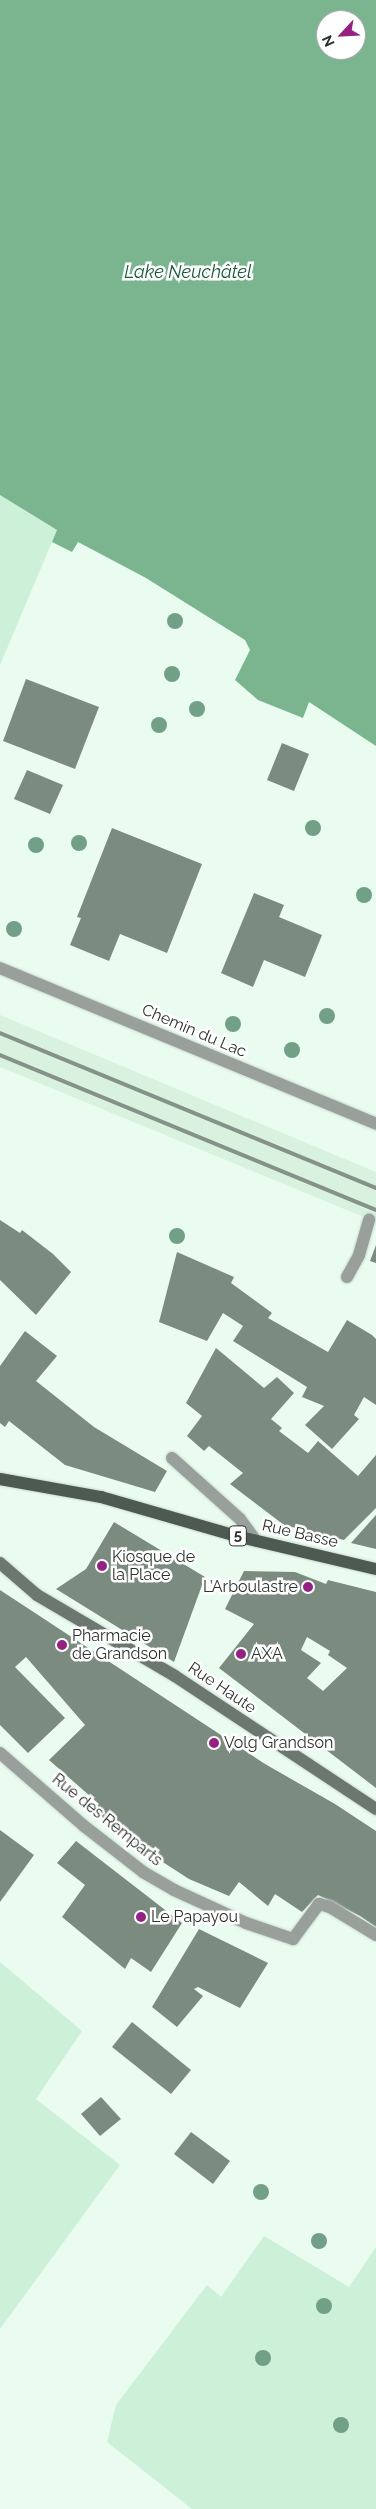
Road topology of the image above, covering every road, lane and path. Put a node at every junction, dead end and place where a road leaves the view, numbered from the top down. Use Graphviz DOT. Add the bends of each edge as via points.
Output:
graph roads {
  1 [pos="0,968"];
  2 [pos="376,1124"];
  3 [pos="369,1219"];
  4 [pos="347,1277"];
  5 [pos="172,1458"];
  6 [pos="0,1479"];
  7 [pos="256,1541"];
  8 [pos="0,1563"];
  9 [pos="376,1569"];
  10 [pos="0,1753"];
  11 [pos="376,1809"];
  12 [pos="376,1935"];
  1 -- 2 [label="street, Chemin du Lac"];
  3 -- 4 [label="street" via="359,1255"];
  5 -- 7 [label="street" via="240,1519"];
  6 -- 7 [label="main road, Rue Basse / 5" via="101,1497"];
  7 -- 9 [label="main road, Rue Basse / 5"];
  8 -- 11 [label="street, Rue Haute" via="37,1595 175,1676"];
  10 -- 12 [label="street, Rue des Remparts" via="84,1826 143,1872 174,1890 246,1923 293,1939 319,1904 330,1906"];
}
